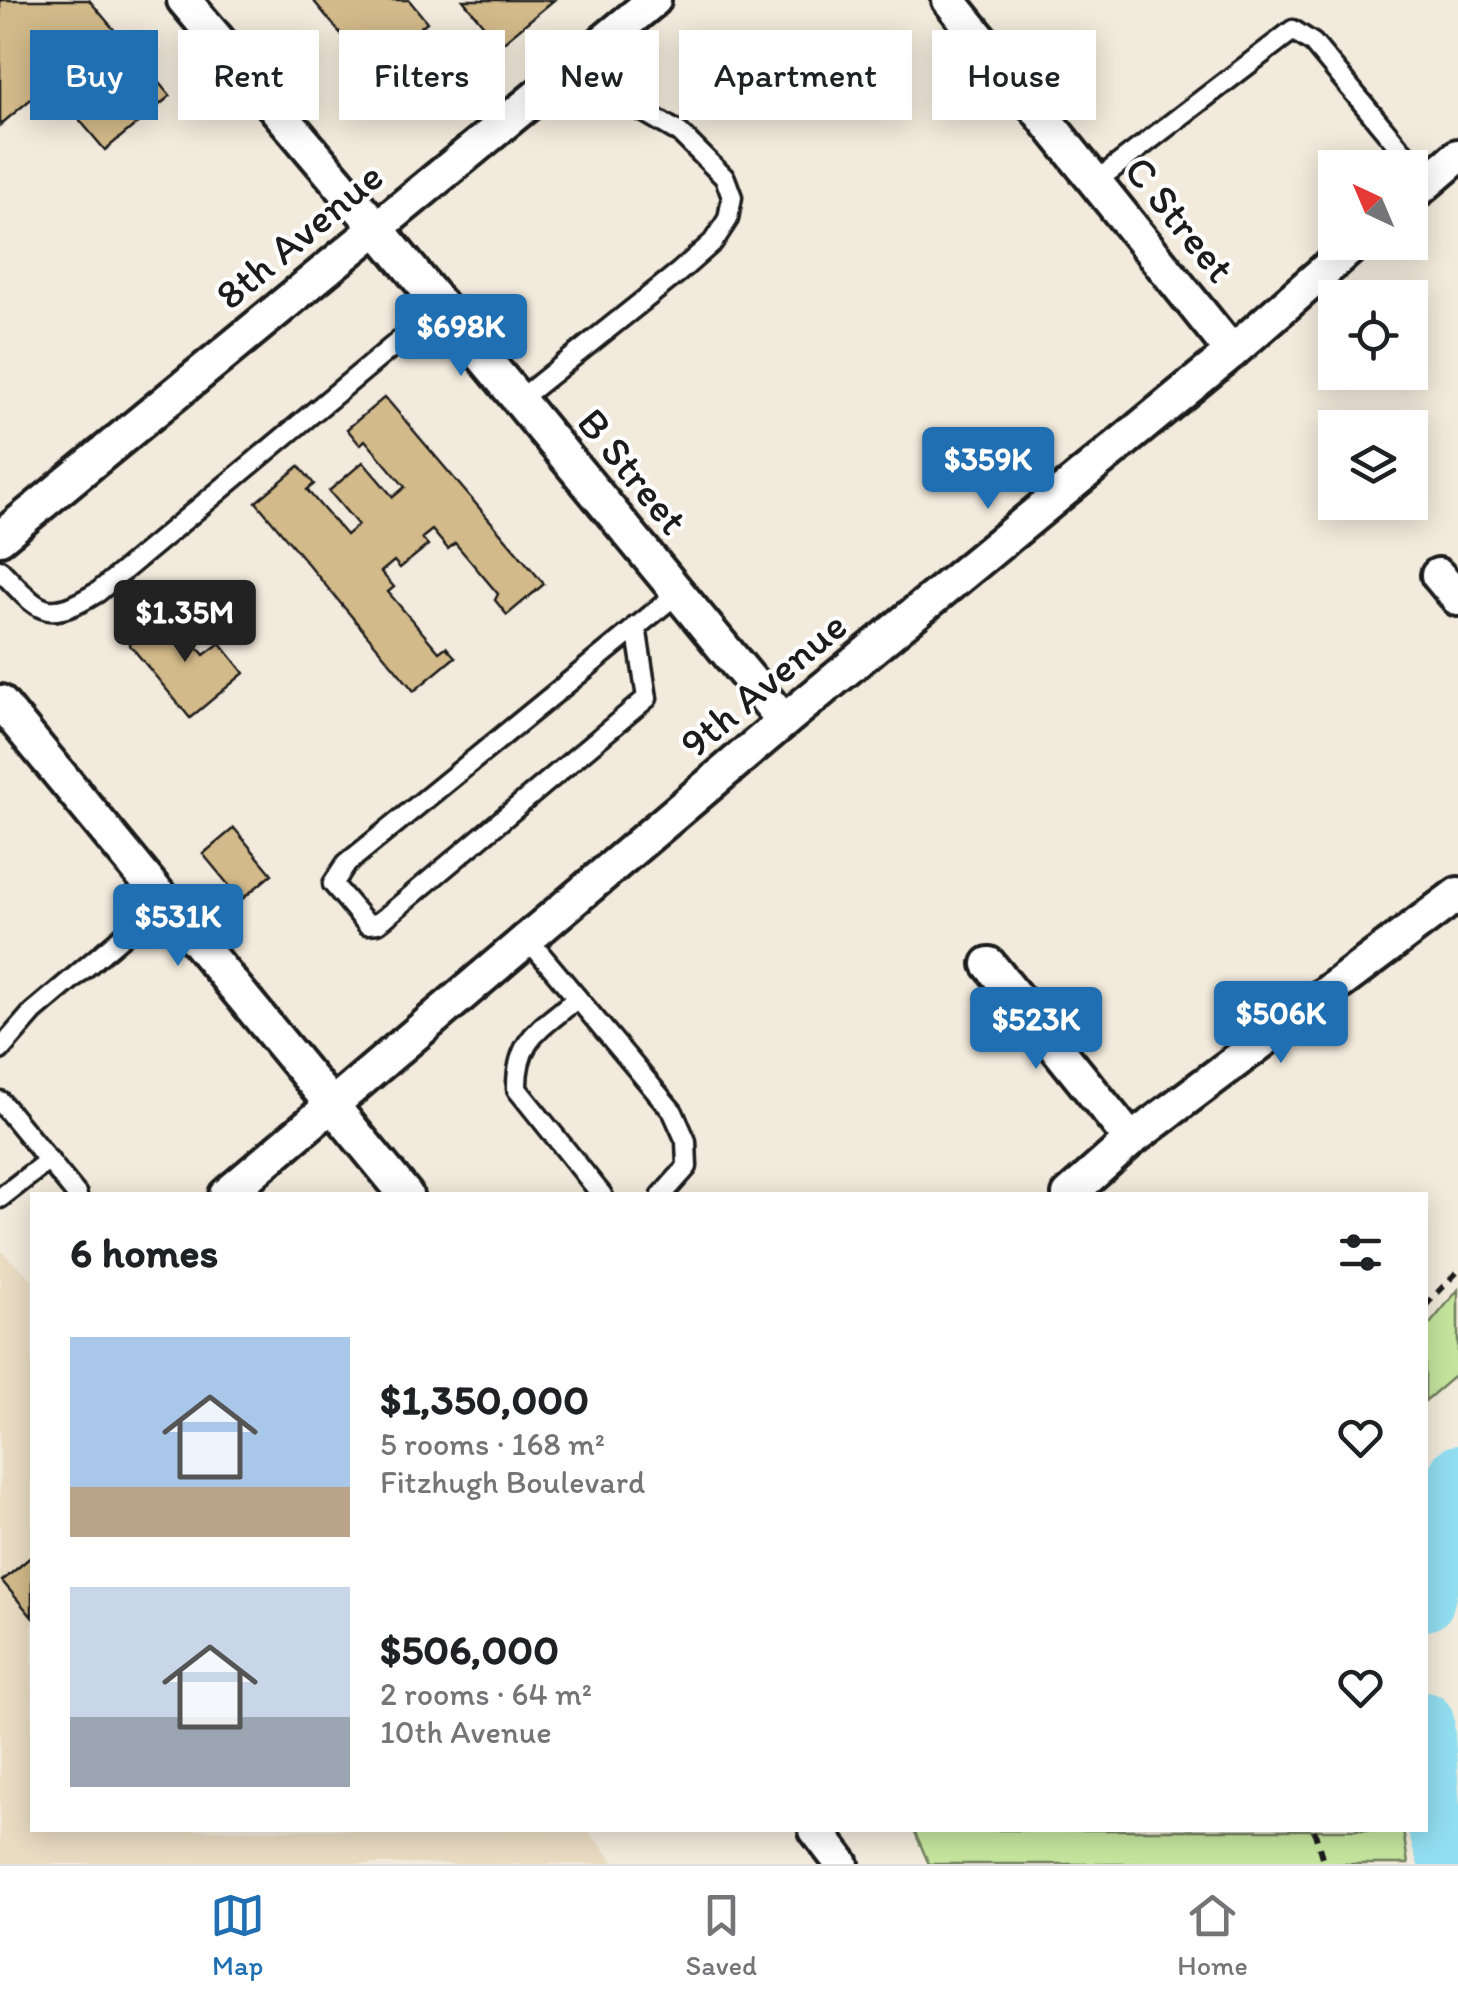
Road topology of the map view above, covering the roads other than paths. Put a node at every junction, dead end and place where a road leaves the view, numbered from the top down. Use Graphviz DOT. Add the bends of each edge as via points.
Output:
graph roads {
  1 [pos="184,0"];
  2 [pos="654,0"];
  3 [pos="949,0"];
  4 [pos="617,30"];
  5 [pos="525,105"];
  6 [pos="658,120"];
  7 [pos="1391,150"];
  8 [pos="1458,156"];
  9 [pos="1428,181"];
  10 [pos="1095,182"];
  11 [pos="376,226"];
  12 [pos="1337,260"];
  13 [pos="441,306"];
  14 [pos="1232,352"];
  15 [pos="519,400"];
  16 [pos="0,538"];
  17 [pos="0,570"];
  18 [pos="678,592"];
  19 [pos="636,626"];
  20 [pos="0,702"];
  21 [pos="784,721"];
  22 [pos="1458,894"];
  23 [pos="164,902"];
  24 [pos="527,938"];
  25 [pos="988,964"];
  26 [pos="578,998"];
  27 [pos="0,1050"];
  28 [pos="0,1101"];
  29 [pos="330,1106"];
  30 [pos="1131,1140"];
  31 [pos="49,1160"];
  32 [pos="75,1192"];
  33 [pos="230,1192"];
  34 [pos="403,1192"];
  35 [pos="600,1192"];
  36 [pos="665,1192"];
  37 [pos="1072,1192"];
  38 [pos="0,1198"];
  1 -- 11 [label="street, B Street"];
  2 -- 4 [label="street, 8th Avenue"];
  3 -- 10 [label="street, C Street"];
  5 -- 11 [label="street, 8th Avenue"];
  6 -- 15 [label="lane" via="725,178 732,198 728,219 679,272"];
  7 -- 10 [label="lane" via="1313,43 1293,30"];
  8 -- 9 [label="street"];
  10 -- 14 [label="street, C Street"];
  11 -- 13 [label="street, B Street"];
  11 -- 16 [label="street, 8th Avenue"];
  12 -- 14 [label="street, 9th Avenue"];
  13 -- 15 [label="street, B Street"];
  13 -- 17 [label="lane" via="73,608 41,609"];
  14 -- 21 [label="street, 9th Avenue"];
  15 -- 18 [label="street, B Street"];
  18 -- 19 [label="lane"];
  18 -- 21 [label="street, B Street"];
  19 -- 19 [label="lane" via="346,864 333,884 367,924 387,916 647,698"];
  20 -- 23 [label="street"];
  21 -- 24 [label="street, 9th Avenue"];
  22 -- 30 [label="street"];
  23 -- 27 [label="lane" via="33,1012"];
  23 -- 29 [label="street"];
  24 -- 26 [label="lane"];
  24 -- 29 [label="street, 9th Avenue"];
  25 -- 30 [label="street"];
  26 -- 35 [label="lane" via="523,1045 517,1089"];
  26 -- 36 [label="lane" via="680,1126 687,1166"];
  28 -- 31 [label="lane"];
  29 -- 33 [label="street, 9th Avenue"];
  29 -- 34 [label="street"];
  30 -- 37 [label="street"];
  31 -- 32 [label="lane"];
  31 -- 38 [label="lane"];
}
